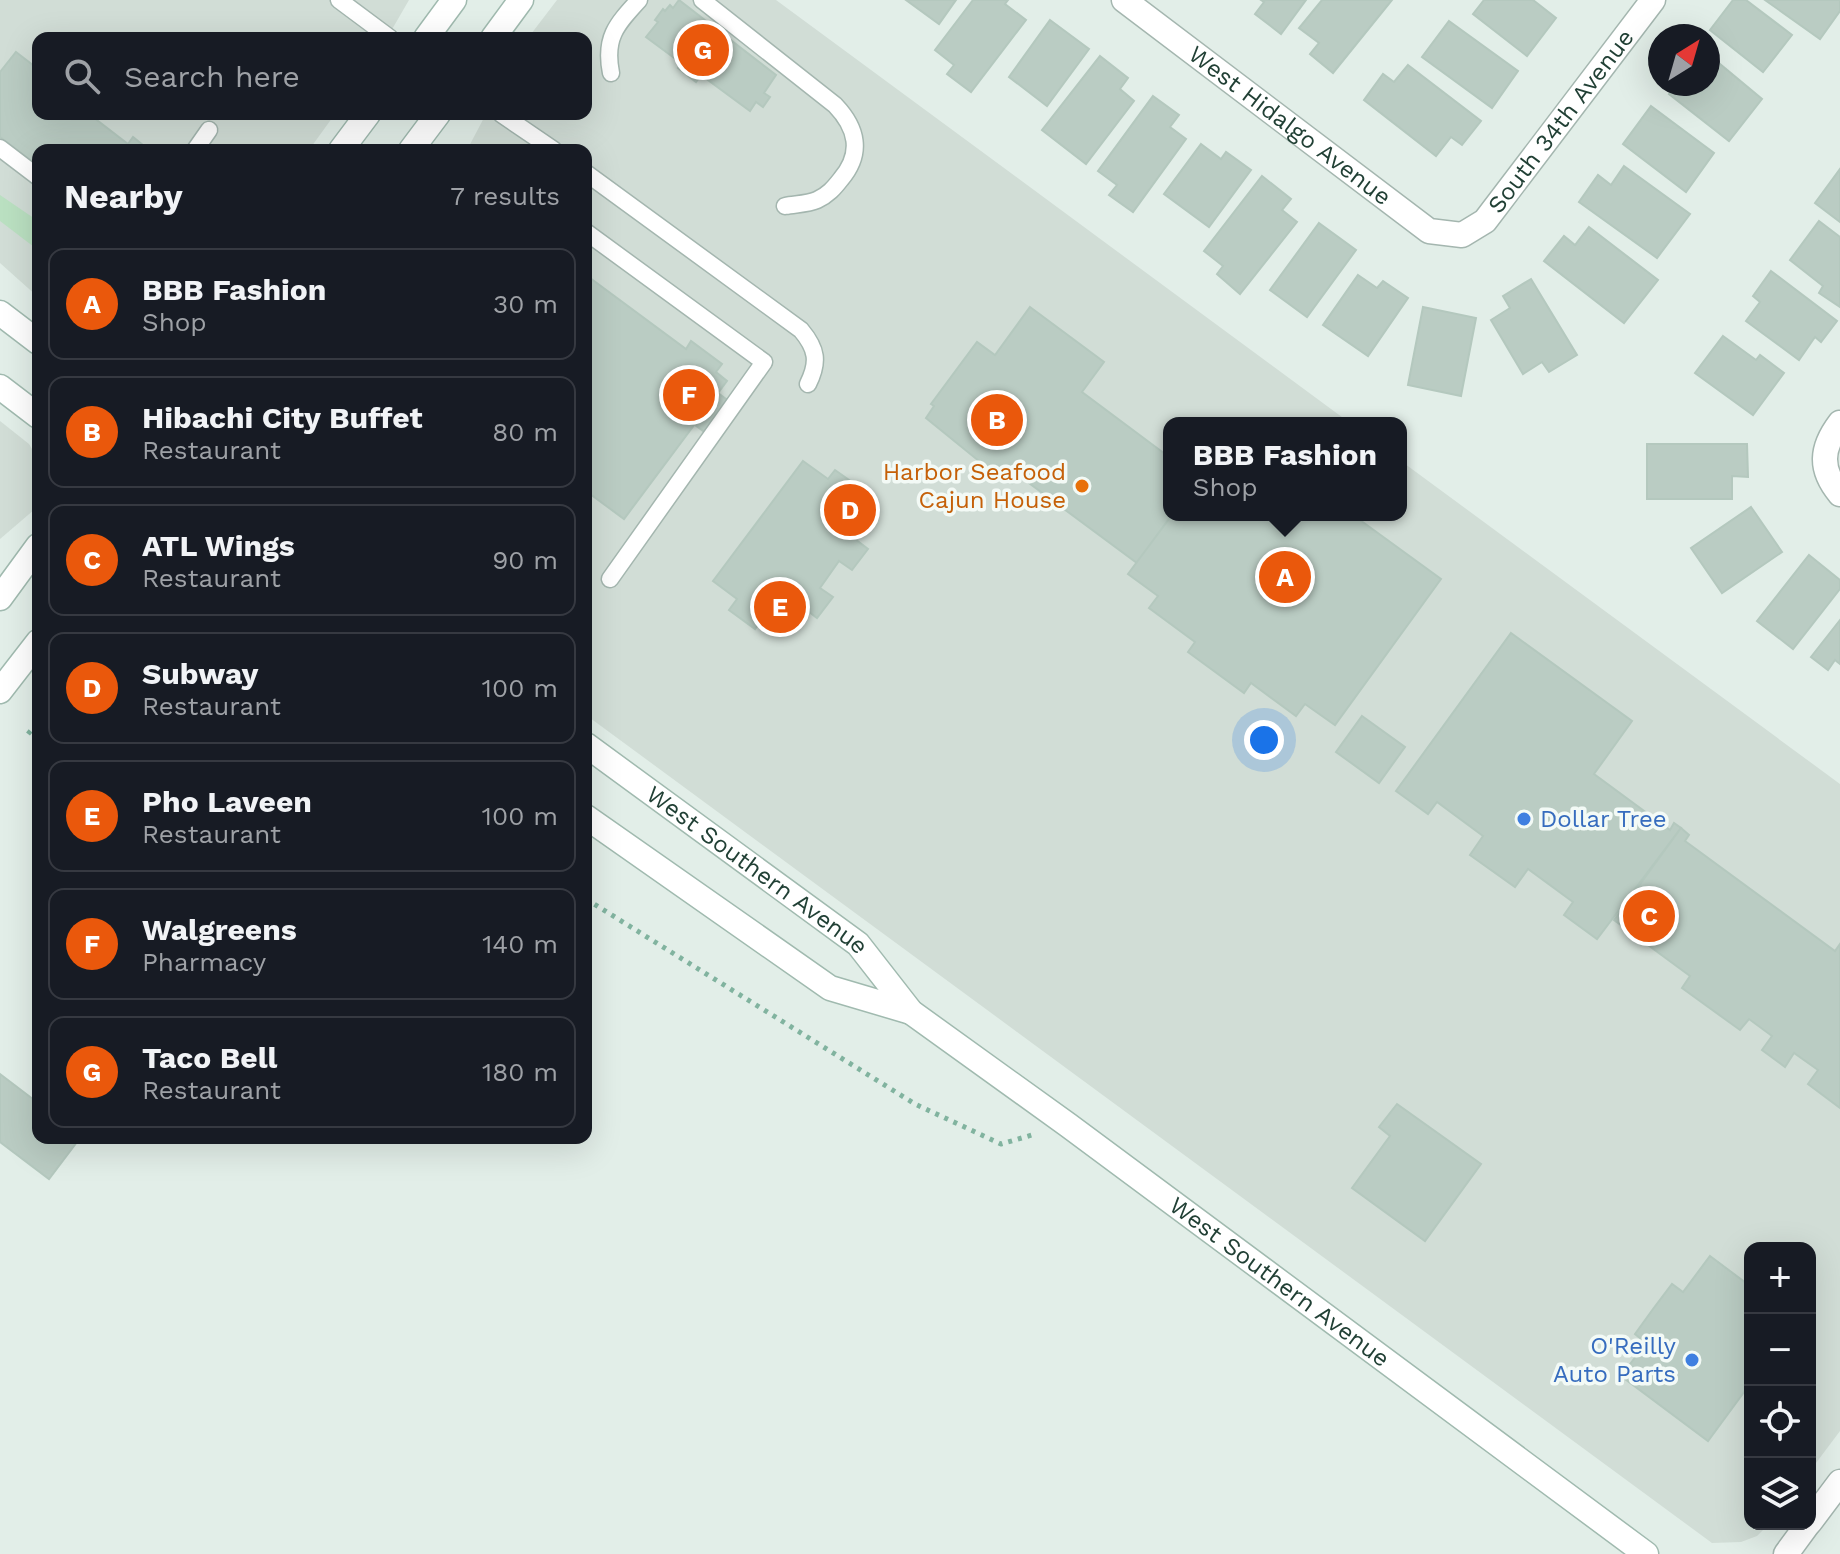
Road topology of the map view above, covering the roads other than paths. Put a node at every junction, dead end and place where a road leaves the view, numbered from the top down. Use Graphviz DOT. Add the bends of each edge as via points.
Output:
graph roads {
  1 [pos="339,0"];
  2 [pos="454,0"];
  3 [pos="521,0"];
  4 [pos="639,0"];
  5 [pos="702,0"];
  6 [pos="1124,0"];
  7 [pos="1653,0"];
  8 [pos="382,32"];
  9 [pos="430,32"];
  10 [pos="497,32"];
  11 [pos="611,73"];
  12 [pos="364,120"];
  13 [pos="434,120"];
  14 [pos="510,120"];
  15 [pos="209,130"];
  16 [pos="199,144"];
  17 [pos="346,144"];
  18 [pos="416,144"];
  19 [pos="545,144"];
  20 [pos="0,148"];
  21 [pos="32,172"];
  22 [pos="592,177"];
  23 [pos="785,206"];
  24 [pos="1462,235"];
  25 [pos="592,236"];
  26 [pos="0,313"];
  27 [pos="32,337"];
  28 [pos="808,384"];
  29 [pos="0,387"];
  30 [pos="32,411"];
  31 [pos="1840,423"];
  32 [pos="1840,494"];
  33 [pos="32,554"];
  34 [pos="610,579"];
  35 [pos="0,598"];
  36 [pos="32,650"];
  37 [pos="0,691"];
  38 [pos="592,749"];
  39 [pos="592,821"];
  40 [pos="911,1012"];
  41 [pos="1840,1482"];
  42 [pos="1816,1514"];
  43 [pos="1804,1530"];
  44 [pos="1646,1554"];
  45 [pos="1786,1554"];
  1 -- 8 [label="lane"];
  2 -- 9 [label="main road"];
  3 -- 10 [label="main road"];
  4 -- 11 [label="lane" via="614,29 607,52"];
  5 -- 23 [label="lane" via="835,105 852,127 857,141 846,173 828,194"];
  6 -- 24 [label="main road, West Hidalgo Avenue" via="1429,231"];
  7 -- 24 [label="main road, South 34th Avenue" via="1485,221"];
  12 -- 17 [label="main road"];
  13 -- 18 [label="main road"];
  14 -- 19 [label="lane"];
  15 -- 16 [label="lane"];
  20 -- 21 [label="lane"];
  22 -- 28 [label="lane" via="801,330 817,359"];
  25 -- 34 [label="lane" via="764,362"];
  26 -- 27 [label="main road"];
  29 -- 30 [label="main road"];
  31 -- 32 [label="main road" via="1825,453 1825,468"];
  33 -- 35 [label="main road"];
  36 -- 37 [label="main road"];
  38 -- 40 [label="main road, West Southern Avenue" via="858,944"];
  39 -- 40 [label="main road, West Southern Avenue" via="830,988"];
  40 -- 44 [label="main road, West Southern Avenue"];
  41 -- 42 [label="main road"];
  43 -- 45 [label="main road"];
}
